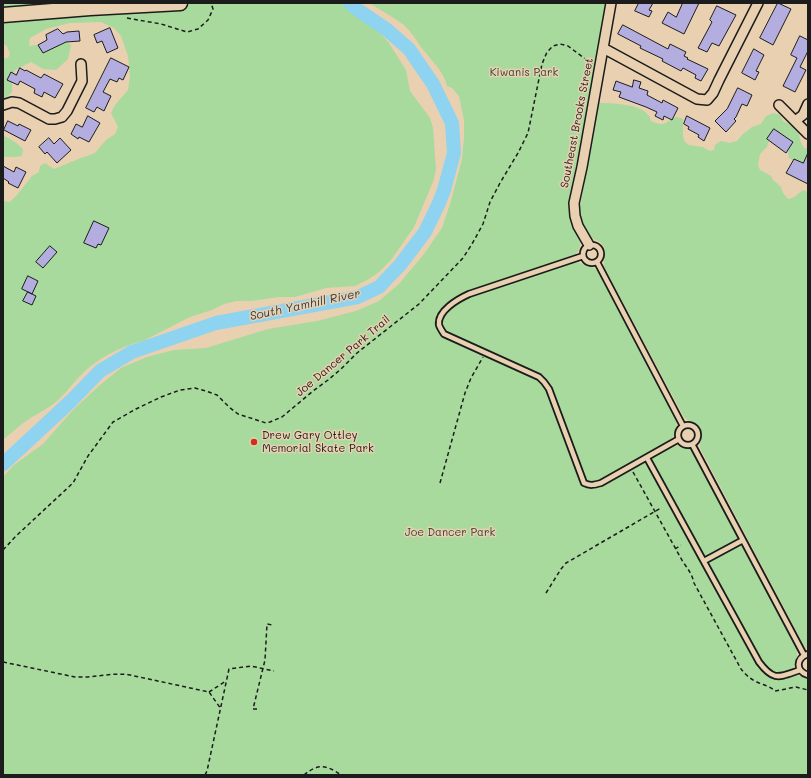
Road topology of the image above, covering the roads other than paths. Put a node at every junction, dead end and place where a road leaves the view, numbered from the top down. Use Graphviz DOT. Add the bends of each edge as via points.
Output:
graph roads {
  1 [pos="179,3"];
  2 [pos="611,3"];
  3 [pos="758,3"];
  4 [pos="90,6"];
  5 [pos="3,16"];
  6 [pos="603,48"];
  7 [pos="81,64"];
  8 [pos="808,104"];
  9 [pos="3,105"];
  10 [pos="779,105"];
  11 [pos="795,121"];
  12 [pos="808,134"];
  13 [pos="589,245"];
  14 [pos="583,256"];
  15 [pos="598,262"];
  16 [pos="683,426"];
  17 [pos="679,439"];
  18 [pos="692,444"];
  19 [pos="647,458"];
  20 [pos="743,540"];
  21 [pos="704,561"];
  22 [pos="806,655"];
  23 [pos="800,670"];
  24 [pos="808,675"];
  1 -- 4 [label="main road"];
  2 -- 6 [label="street, Southeast Brooks Street"];
  3 -- 6 [label="street" via="713,93 707,100 697,99"];
  4 -- 5 [label="main road"];
  6 -- 13 [label="street, Southeast Brooks Street" via="574,203 578,226"];
  7 -- 9 [label="street" via="82,81 68,111 62,117 49,119 19,103"];
  8 -- 11 [label="street" via="803,115"];
  10 -- 11 [label="street"];
  11 -- 12 [label="street"];
  13 -- 14 [label="lane" via="583,251"];
  13 -- 15 [label="lane" via="598,246 602,251"];
  14 -- 15 [label="lane" via="589,263"];
  14 -- 19 [label="lane" via="469,294 455,301 446,310 440,319 439,327 444,334 544,382 550,389 584,483 594,486"];
  15 -- 16 [label="lane"];
  16 -- 17 [label="lane" via="678,433"];
  16 -- 18 [label="lane" via="692,426 696,430 697,436"];
  17 -- 18 [label="lane" via="683,444"];
  17 -- 19 [label="lane"];
  18 -- 20 [label="lane"];
  19 -- 21 [label="lane"];
  20 -- 21 [label="lane"];
  20 -- 22 [label="lane"];
  21 -- 23 [label="lane" via="765,670 777,676"];
  22 -- 23 [label="lane" via="800,660"];
  23 -- 24 [label="lane"];
}
